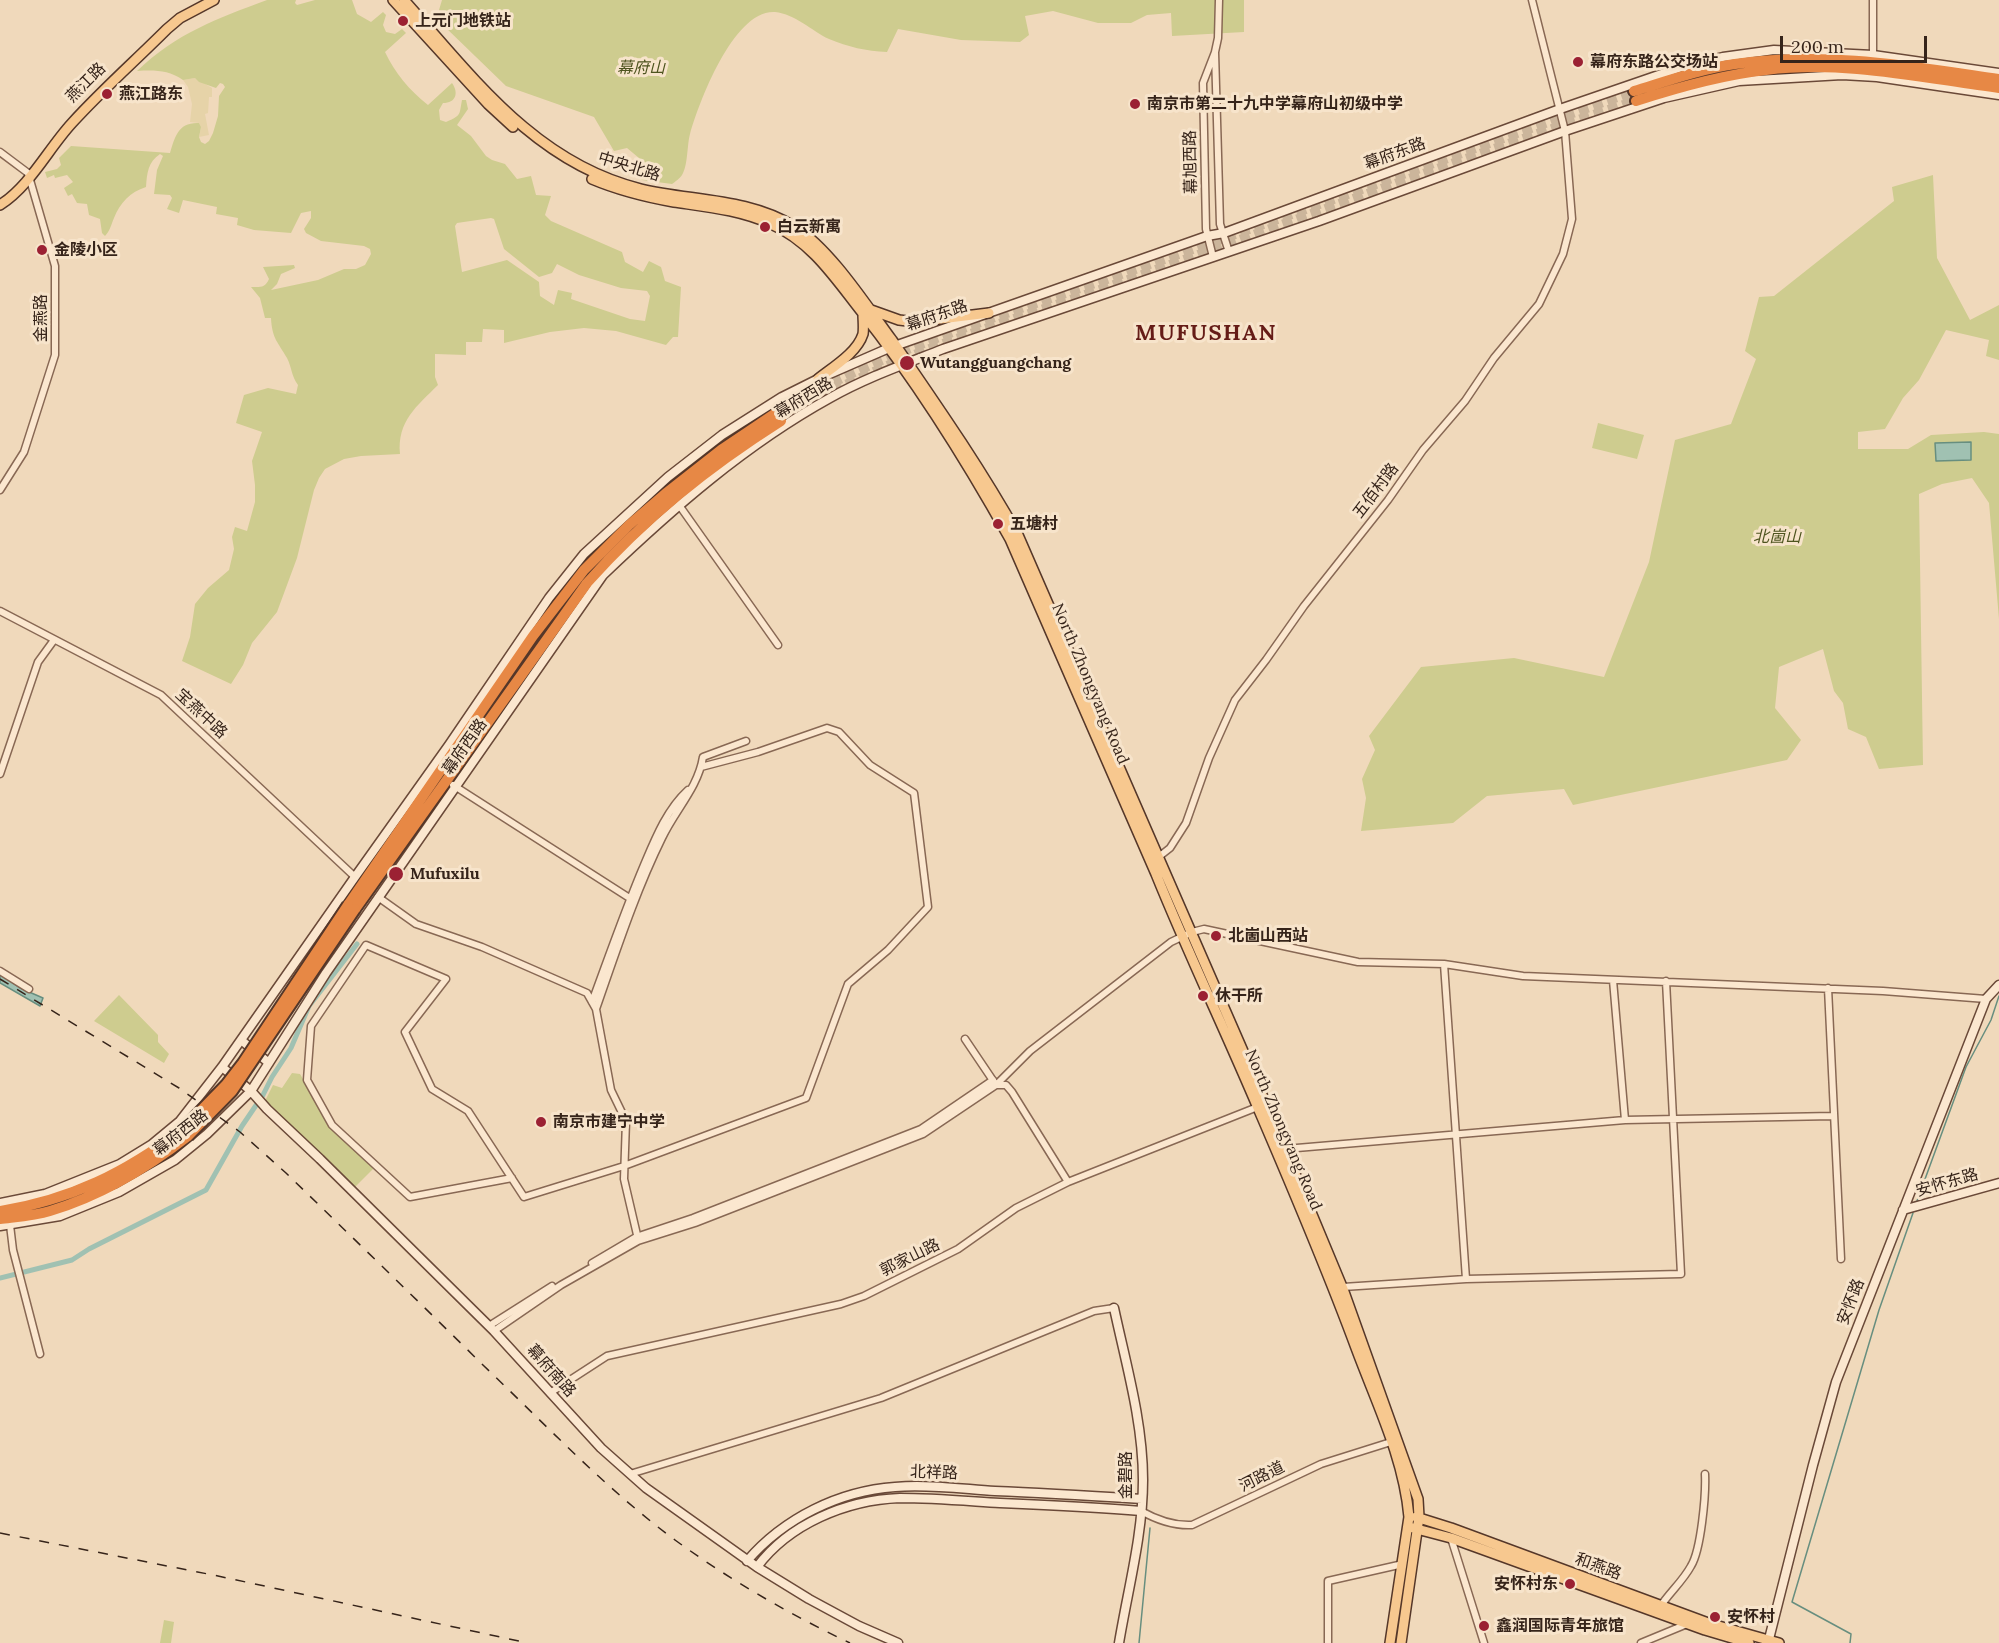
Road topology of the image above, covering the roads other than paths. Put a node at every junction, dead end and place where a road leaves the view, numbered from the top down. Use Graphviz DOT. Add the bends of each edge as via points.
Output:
graph roads {
  1 [pos="205,0"];
  2 [pos="214,0"];
  3 [pos="393,0"];
  4 [pos="404,0"];
  5 [pos="1219,0"];
  6 [pos="1532,0"];
  7 [pos="1873,0"];
  8 [pos="1215,52"];
  9 [pos="1833,53"];
  10 [pos="1874,58"];
  11 [pos="1835,68"];
  12 [pos="1999,73"];
  13 [pos="1807,76"];
  14 [pos="1999,79"];
  15 [pos="1999,87"];
  16 [pos="1999,94"];
  17 [pos="1560,109"];
  18 [pos="1565,131"];
  19 [pos="0,152"];
  20 [pos="28,175"];
  21 [pos="0,203"];
  22 [pos="1224,233"];
  23 [pos="1207,236"];
  24 [pos="1229,252"];
  25 [pos="1213,257"];
  26 [pos="866,312"];
  27 [pos="989,313"];
  28 [pos="892,347"];
  29 [pos="904,364"];
  30 [pos="818,379"];
  31 [pos="0,490"];
  32 [pos="679,505"];
  33 [pos="0,611"];
  34 [pos="54,640"];
  35 [pos="778,645"];
  36 [pos="746,741"];
  37 [pos="702,767"];
  38 [pos="0,774"];
  39 [pos="695,783"];
  40 [pos="451,784"];
  41 [pos="1155,860"];
  42 [pos="354,877"];
  43 [pos="378,897"];
  44 [pos="634,901"];
  45 [pos="351,907"];
  46 [pos="1192,932"];
  47 [pos="1182,936"];
  48 [pos="1444,964"];
  49 [pos="0,971"];
  50 [pos="1613,980"];
  51 [pos="1666,981"];
  52 [pos="1999,985"];
  53 [pos="1827,988"];
  54 [pos="29,989"];
  55 [pos="1986,999"];
  56 [pos="592,1002"];
  57 [pos="596,1009"];
  58 [pos="965,1039"];
  59 [pos="241,1040"];
  60 [pos="269,1063"];
  61 [pos="222,1067"];
  62 [pos="994,1082"];
  63 [pos="252,1091"];
  64 [pos="1262,1105"];
  65 [pos="1833,1116"];
  66 [pos="1673,1119"];
  67 [pos="1625,1120"];
  68 [pos="185,1133"];
  69 [pos="1456,1134"];
  70 [pos="1285,1149"];
  71 [pos="624,1166"];
  72 [pos="512,1178"];
  73 [pos="1068,1182"];
  74 [pos="1999,1183"];
  75 [pos="67,1187"];
  76 [pos="0,1203"];
  77 [pos="44,1203"];
  78 [pos="1903,1210"];
  79 [pos="0,1211"];
  80 [pos="34,1214"];
  81 [pos="60,1216"];
  82 [pos="0,1219"];
  83 [pos="10,1225"];
  84 [pos="0,1226"];
  85 [pos="638,1241"];
  86 [pos="1840,1259"];
  87 [pos="1466,1279"];
  88 [pos="1342,1287"];
  89 [pos="1114,1308"];
  90 [pos="491,1328"];
  91 [pos="40,1354"];
  92 [pos="550,1393"];
  93 [pos="1394,1441"];
  94 [pos="630,1474"];
  95 [pos="1705,1474"];
  96 [pos="1096,1496"];
  97 [pos="1142,1499"];
  98 [pos="1096,1508"];
  99 [pos="1141,1511"];
  100 [pos="1409,1516"];
  101 [pos="1419,1517"];
  102 [pos="1408,1527"];
  103 [pos="1419,1528"];
  104 [pos="778,1532"];
  105 [pos="1450,1538"];
  106 [pos="784,1539"];
  107 [pos="747,1561"];
  108 [pos="1403,1563"];
  109 [pos="757,1567"];
  110 [pos="1659,1610"];
  111 [pos="1687,1624"];
  112 [pos="1772,1642"];
  113 [pos="898,1643"];
  114 [pos="1119,1643"];
  115 [pos="1328,1643"];
  116 [pos="1390,1643"];
  117 [pos="1401,1643"];
  118 [pos="1484,1643"];
  119 [pos="1641,1643"];
  120 [pos="1749,1643"];
  1 -- 20 [label="main road, 燕江路" via="170,21 69,121"];
  2 -- 20 [label="main road" via="167,29 71,124"];
  3 -- 26 [label="main road, North Zhongyang Road" via="488,104 536,147 611,186 732,211 774,225 818,257"];
  4 -- 26 [label="main road, 中央北路" via="493,99 540,142 577,165 613,180 641,189 744,207 786,222 823,252"];
  5 -- 8 [label="street"];
  6 -- 17 [label="street, 五佰村路"];
  7 -- 10 [label="street"];
  8 -- 22 [label="street, 幕旭西路" via="1220,224"];
  8 -- 23 [label="street, 幕旭西路" via="1203,83"];
  9 -- 10 [label="highway"];
  9 -- 17 [label="main road, 幕府东路" via="1774,50 1723,57"];
  10 -- 11 [label="highway" via="1734,64 1689,74 1635,96 1757,71"];
  10 -- 12 [label="main road"];
  10 -- 14 [label="highway"];
  11 -- 13 [label="highway"];
  11 -- 15 [label="highway"];
  13 -- 16 [label="main road" via="1877,77"];
  13 -- 18 [label="main road" via="1739,81 1664,98"];
  17 -- 18 [label="street, 五佰村路"];
  17 -- 22 [label="main road, 幕府东路"];
  18 -- 24 [label="main road"];
  18 -- 41 [label="street, 五佰村路" via="1572,219 1563,254 1539,304 1423,450 1235,700 1186,822 1170,848"];
  19 -- 20 [label="street"];
  20 -- 21 [label="main road, 燕江路"];
  20 -- 31 [label="street, 金燕路" via="55,266 55,355 24,452"];
  22 -- 23 [label="main road, 幕府东路"];
  22 -- 24 [label="street, 幕旭西路"];
  23 -- 25 [label="street, 幕旭西路"];
  23 -- 27 [label="main road, 幕府东路"];
  24 -- 25 [label="main road"];
  25 -- 29 [label="main road, 幕府西路"];
  26 -- 27 [label="main road" via="916,322"];
  26 -- 28 [label="main road, North Zhongyang Road"];
  26 -- 30 [label="main road" via="859,341"];
  27 -- 28 [label="main road, 幕府东路"];
  28 -- 29 [label="main road, North Zhongyang Road"];
  28 -- 30 [label="main road, 幕府东路"];
  29 -- 32 [label="main road, 幕府西路" via="830,398 732,462"];
  29 -- 41 [label="main road, North Zhongyang Road" via="990,484 1018,535"];
  30 -- 42 [label="main road, 幕府西路" via="722,435 668,477 584,554"];
  32 -- 35 [label="street"];
  32 -- 40 [label="main road, 幕府西路" via="603,575"];
  33 -- 34 [label="street, 宝燕中路"];
  34 -- 38 [label="street" via="38,662"];
  34 -- 42 [label="street, 宝燕中路" via="161,695"];
  36 -- 37 [label="street" via="703,757"];
  37 -- 39 [label="street"];
  37 -- 71 [label="street" via="826,728 839,732 870,765 915,794 927,907 888,950 848,984 807,1098"];
  39 -- 44 [label="street" via="662,836"];
  39 -- 56 [label="street" via="681,796 658,834"];
  40 -- 43 [label="main road, 幕府西路"];
  40 -- 44 [label="street"];
  40 -- 45 [label="highway, 幕府西路"];
  40 -- 45 [label="highway, 幕府西路" via="587,583 670,501 780,416 721,450 664,494 584,570 533,636"];
  41 -- 46 [label="main road, North Zhongyang Road"];
  41 -- 47 [label="main road, North Zhongyang Road"];
  42 -- 59 [label="main road, 幕府西路"];
  43 -- 56 [label="street" via="417,924 482,947 587,993"];
  43 -- 60 [label="main road, 幕府西路"];
  44 -- 57 [label="street"];
  45 -- 68 [label="highway, 幕府西路, bridge" via="237,1071"];
  46 -- 47 [label="street"];
  46 -- 48 [label="street" via="1204,929 1358,962"];
  46 -- 64 [label="main road, North Zhongyang Road"];
  47 -- 62 [label="street"];
  47 -- 64 [label="main road, North Zhongyang Road"];
  48 -- 50 [label="street" via="1523,976"];
  48 -- 69 [label="street"];
  49 -- 54 [label="street"];
  50 -- 51 [label="street"];
  50 -- 67 [label="street"];
  51 -- 53 [label="street"];
  51 -- 66 [label="street"];
  52 -- 55 [label="main road, 安怀路"];
  53 -- 55 [label="street"];
  53 -- 65 [label="street"];
  55 -- 78 [label="main road, 安怀路"];
  56 -- 57 [label="street"];
  57 -- 71 [label="street" via="611,1090 626,1121"];
  58 -- 62 [label="street"];
  59 -- 60 [label="main road"];
  59 -- 61 [label="main road, 幕府西路"];
  60 -- 63 [label="main road, 幕府西路"];
  61 -- 63 [label="main road, 幕府南路"];
  61 -- 75 [label="main road, 幕府西路" via="180,1121 151,1144 120,1164"];
  62 -- 73 [label="street" via="1006,1085 1012,1092"];
  62 -- 85 [label="street" via="924,1134 695,1223"];
  62 -- 90 [label="street" via="921,1129 636,1237 541,1293"];
  63 -- 81 [label="main road, 幕府西路" via="175,1160 119,1192"];
  63 -- 90 [label="main road, 幕府南路"];
  64 -- 70 [label="main road, North Zhongyang Road"];
  64 -- 73 [label="street, 郭家山路"];
  64 -- 93 [label="main road, North Zhongyang Road"];
  65 -- 66 [label="street"];
  65 -- 86 [label="street"];
  66 -- 67 [label="street"];
  66 -- 87 [label="street" via="1681,1274"];
  67 -- 69 [label="street"];
  68 -- 77 [label="highway, 幕府西路" via="102,1181"];
  68 -- 80 [label="highway, 幕府西路" via="157,1161 111,1186"];
  69 -- 70 [label="street"];
  69 -- 87 [label="street"];
  70 -- 88 [label="main road, North Zhongyang Road"];
  71 -- 72 [label="street" via="524,1197"];
  71 -- 85 [label="street"];
  72 -- 72 [label="street" via="468,1111 432,1089 405,1032 446,979 366,945 311,1026 307,1080 332,1125 410,1197"];
  73 -- 92 [label="street, 郭家山路" via="1016,1208 958,1249 864,1296 607,1356"];
  74 -- 78 [label="main road, 安怀东路"];
  75 -- 76 [label="main road, 幕府西路"];
  75 -- 77 [label="highway"];
  77 -- 79 [label="highway, 幕府西路"];
  78 -- 112 [label="main road, 安怀路" via="1836,1382 1807,1487"];
  80 -- 81 [label="highway"];
  80 -- 82 [label="highway, 幕府西路"];
  81 -- 83 [label="main road, 幕府西路"];
  83 -- 84 [label="main road, 幕府西路"];
  83 -- 91 [label="street"];
  85 -- 90 [label="street"];
  87 -- 88 [label="street"];
  88 -- 93 [label="main road, North Zhongyang Road"];
  89 -- 94 [label="street" via="1094,1311 881,1398"];
  89 -- 97 [label="main road, 金碧路" via="1142,1449"];
  90 -- 92 [label="main road, 幕府南路"];
  92 -- 94 [label="main road, 幕府南路"];
  93 -- 99 [label="street, 河路道" via="1321,1464 1192,1525 1158,1520"];
  93 -- 100 [label="main road, North Zhongyang Road"];
  93 -- 101 [label="main road, North Zhongyang Road" via="1418,1499"];
  94 -- 107 [label="main road, 幕府南路"];
  95 -- 110 [label="street" via="1698,1548 1692,1566"];
  96 -- 97 [label="main road, 北祥路"];
  96 -- 98 [label="main road" via="1101,1503"];
  96 -- 104 [label="main road, 北祥路" via="896,1486 840,1498"];
  97 -- 99 [label="main road, 金碧路"];
  98 -- 99 [label="main road, 北祥路"];
  98 -- 106 [label="main road, 北祥路" via="898,1498 842,1509"];
  99 -- 114 [label="main road, 金碧路"];
  100 -- 101 [label="main road, 和燕路"];
  100 -- 102 [label="main road, North Zhongyang Road"];
  101 -- 103 [label="main road, North Zhongyang Road"];
  101 -- 110 [label="main road, 和燕路"];
  102 -- 103 [label="main road, 和燕路"];
  102 -- 108 [label="main road, North Zhongyang Road"];
  103 -- 105 [label="main road, 和燕路"];
  103 -- 117 [label="main road, North Zhongyang Road"];
  104 -- 106 [label="main road" via="778,1538"];
  104 -- 107 [label="main road, 北祥路"];
  105 -- 110 [label="main road, 和燕路"];
  105 -- 118 [label="street"];
  106 -- 109 [label="main road, 北祥路"];
  107 -- 109 [label="main road, 幕府南路"];
  108 -- 115 [label="street" via="1328,1581"];
  108 -- 116 [label="main road, North Zhongyang Road"];
  109 -- 113 [label="main road, 幕府南路" via="859,1626"];
  110 -- 111 [label="main road, 和燕路"];
  110 -- 112 [label="main road, 和燕路"];
  111 -- 119 [label="street"];
  111 -- 120 [label="main road, 和燕路"];
}
